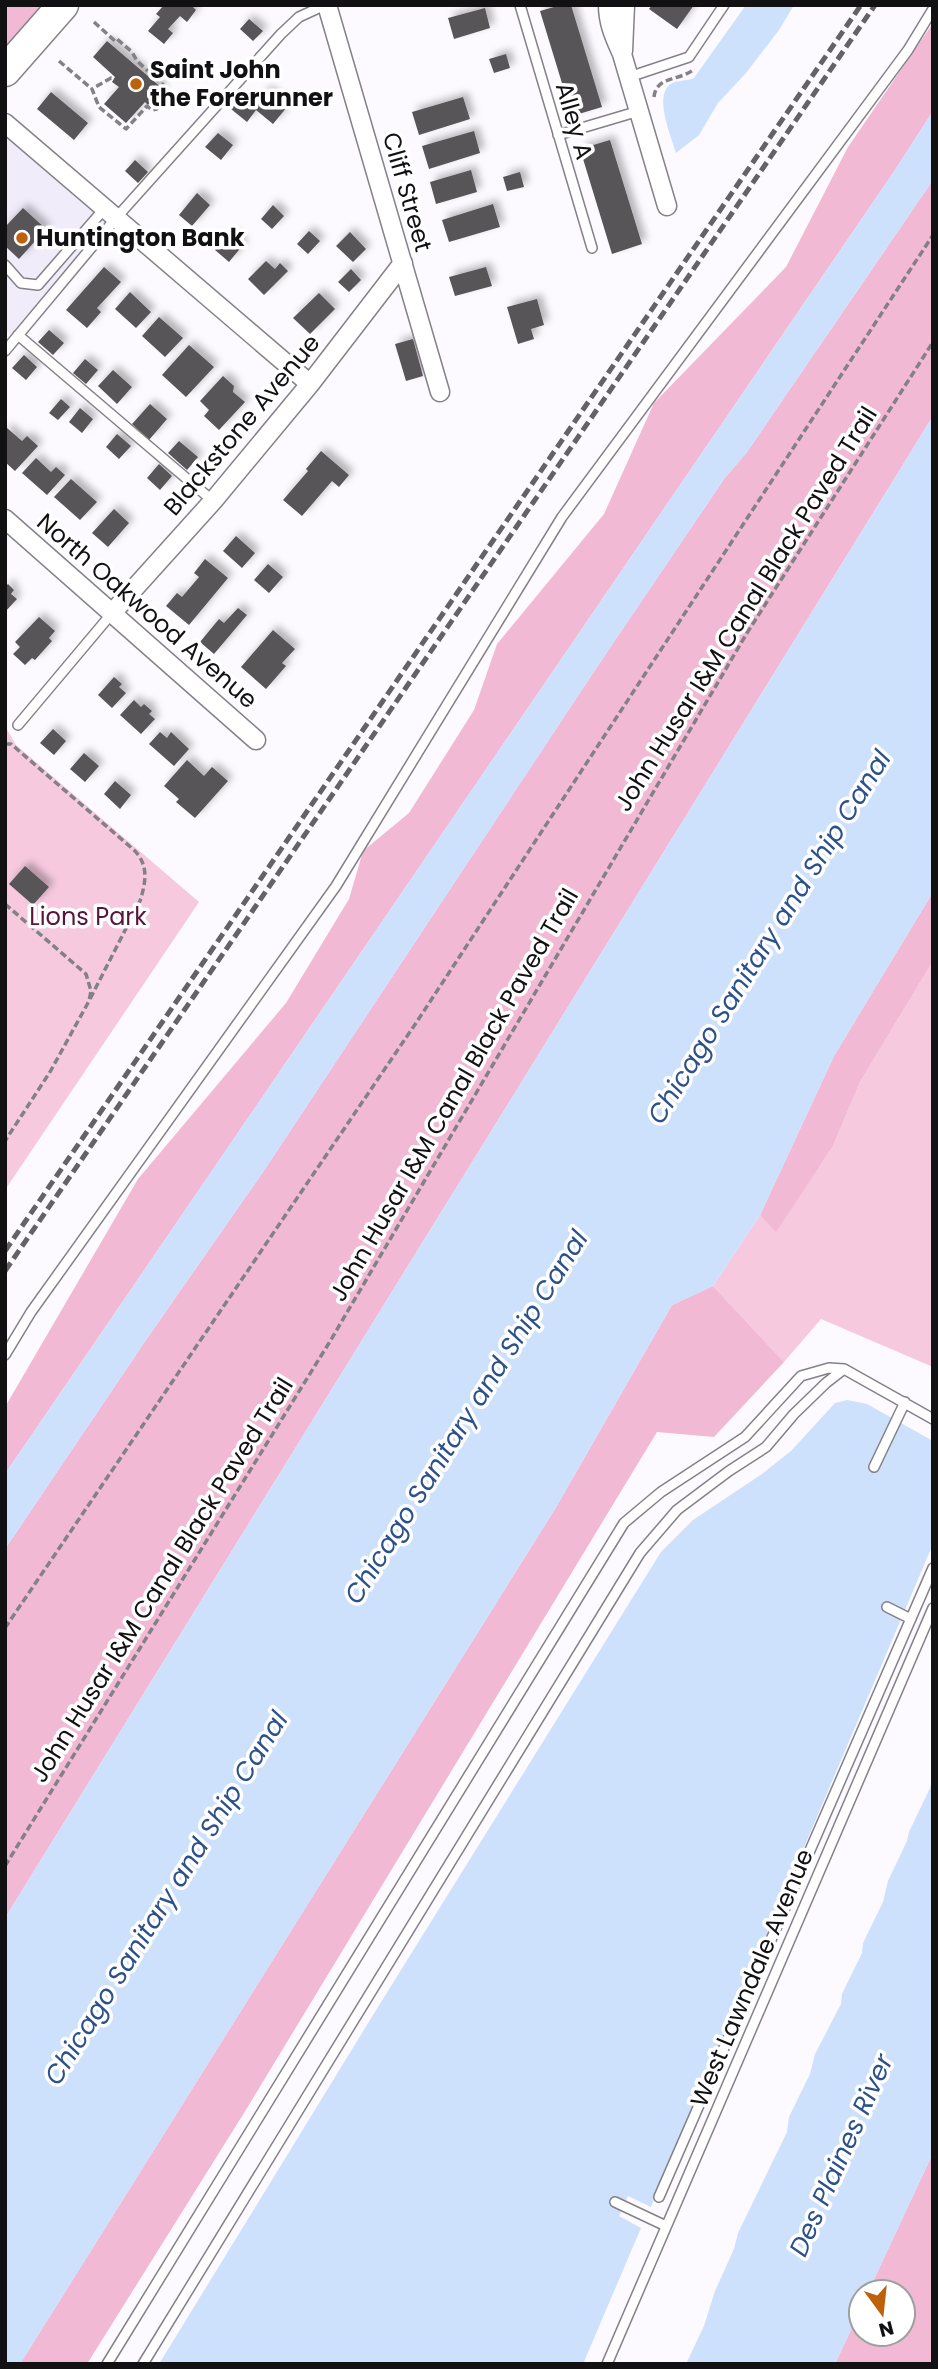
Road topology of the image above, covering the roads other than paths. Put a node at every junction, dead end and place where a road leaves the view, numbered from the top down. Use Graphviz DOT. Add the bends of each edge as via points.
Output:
graph roads {
  1 [pos="63,5"];
  2 [pos="326,5"];
  3 [pos="520,5"];
  4 [pos="608,5"];
  5 [pos="625,5"];
  6 [pos="724,5"];
  7 [pos="933,9"];
  8 [pos="622,54"];
  9 [pos="5,71"];
  10 [pos="629,76"];
  11 [pos="647,108"];
  12 [pos="5,123"];
  13 [pos="558,135"];
  14 [pos="667,206"];
  15 [pos="111,213"];
  16 [pos="592,248"];
  17 [pos="402,263"];
  18 [pos="5,265"];
  19 [pos="18,335"];
  20 [pos="5,351"];
  21 [pos="310,384"];
  22 [pos="440,392"];
  23 [pos="213,501"];
  24 [pos="5,519"];
  25 [pos="113,612"];
  26 [pos="18,725"];
  27 [pos="256,740"];
  28 [pos="5,1355"];
  29 [pos="844,1369"];
  30 [pos="905,1402"];
  31 [pos="933,1419"];
  32 [pos="874,1467"];
  33 [pos="933,1568"];
  34 [pos="887,1607"];
  35 [pos="933,1608"];
  36 [pos="911,1619"];
  37 [pos="659,2197"];
  38 [pos="615,2202"];
  39 [pos="666,2226"];
  40 [pos="107,2364"];
  41 [pos="143,2364"];
  42 [pos="607,2364"];
  1 -- 9 [label="main road"];
  2 -- 15 [label="lane" via="299,17 281,34"];
  2 -- 17 [label="street, Cliff Street"];
  3 -- 13 [label="lane, Alley A"];
  4 -- 8 [label="street" via="612,33"];
  5 -- 8 [label="street"];
  6 -- 10 [label="lane" via="689,57"];
  7 -- 28 [label="lane" via="908,50 562,517 336,886 31,1312"];
  8 -- 10 [label="street"];
  10 -- 11 [label="street"];
  11 -- 13 [label="lane"];
  11 -- 14 [label="street"];
  12 -- 15 [label="street"];
  13 -- 16 [label="lane, Alley A"];
  15 -- 18 [label="lane" via="38,285 21,282"];
  15 -- 19 [label="lane"];
  15 -- 21 [label="street"];
  17 -- 21 [label="street, Blackstone Avenue"];
  17 -- 22 [label="street, Cliff Street"];
  19 -- 20 [label="lane"];
  19 -- 23 [label="lane"];
  21 -- 23 [label="street, Blackstone Avenue"];
  23 -- 25 [label="street, Blackstone Avenue"];
  24 -- 25 [label="street, North Oakwood Avenue"];
  25 -- 26 [label="lane"];
  25 -- 27 [label="street, North Oakwood Avenue"];
  29 -- 30 [label="lane"];
  29 -- 40 [label="lane" via="801,1376 744,1437 671,1485 624,1523"];
  29 -- 41 [label="lane" via="794,1414 766,1447 677,1510 640,1553"];
  30 -- 31 [label="lane"];
  30 -- 32 [label="lane"];
  33 -- 36 [label="lane"];
  34 -- 36 [label="lane"];
  35 -- 39 [label="lane, West Lawndale Avenue"];
  36 -- 37 [label="lane"];
  38 -- 39 [label="lane"];
  39 -- 42 [label="lane, West Lawndale Avenue"];
}
